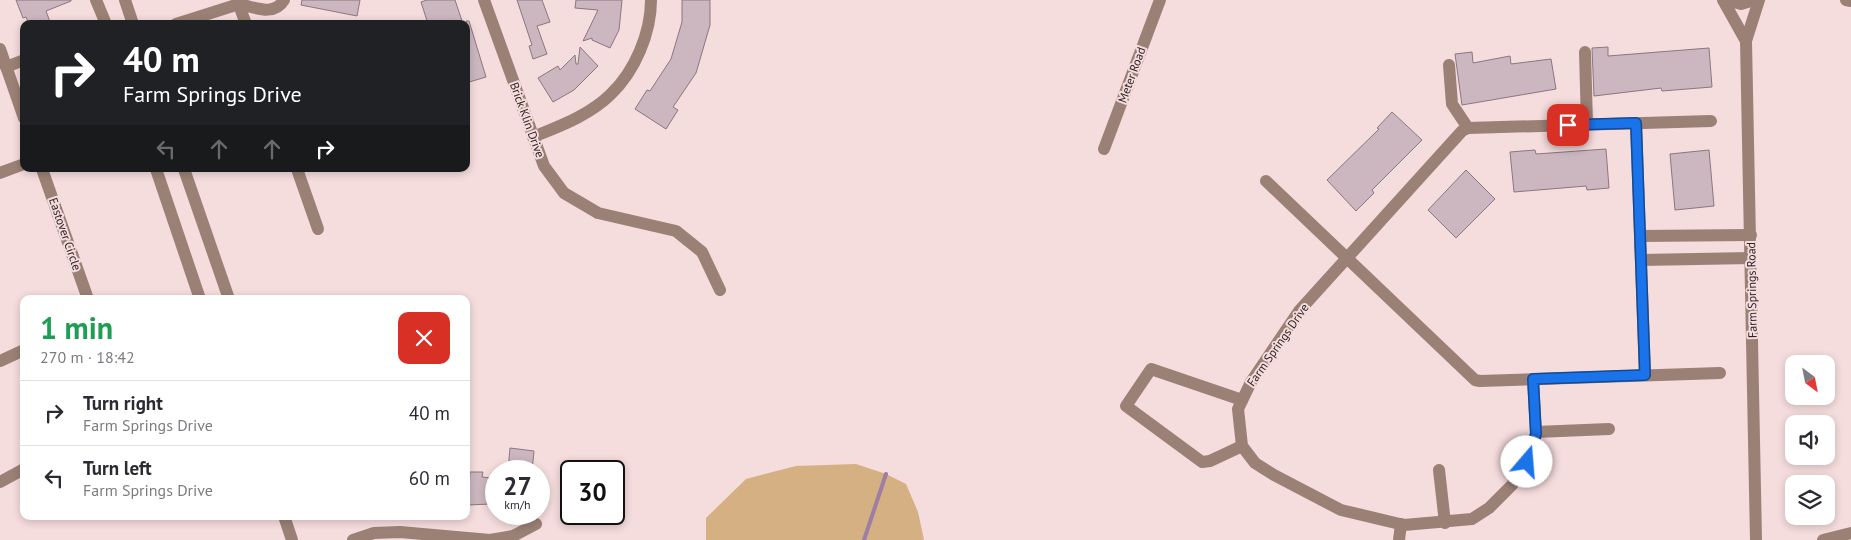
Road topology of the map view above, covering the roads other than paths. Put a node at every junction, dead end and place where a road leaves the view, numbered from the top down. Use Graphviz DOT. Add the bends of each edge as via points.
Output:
graph roads {
  1 [pos="96,0"];
  2 [pos="125,0"];
  3 [pos="284,0"];
  4 [pos="484,0"];
  5 [pos="651,0"];
  6 [pos="1160,0"];
  7 [pos="1723,0"];
  8 [pos="1726,0"];
  9 [pos="1754,0"];
  10 [pos="1759,0"];
  11 [pos="1846,0"];
  12 [pos="239,1"];
  13 [pos="1851,1"];
  14 [pos="104,20"];
  15 [pos="132,20"];
  16 [pos="187,20"];
  17 [pos="245,20"];
  18 [pos="1746,41"];
  19 [pos="0,49"];
  20 [pos="1585,52"];
  21 [pos="20,62"];
  22 [pos="1449,64"];
  23 [pos="6,67"];
  24 [pos="19,87"];
  25 [pos="1711,120"];
  26 [pos="1636,123"];
  27 [pos="1587,124"];
  28 [pos="1468,128"];
  29 [pos="533,137"];
  30 [pos="1104,149"];
  31 [pos="20,166"];
  32 [pos="43,172"];
  33 [pos="157,172"];
  34 [pos="185,172"];
  35 [pos="298,172"];
  36 [pos="0,173"];
  37 [pos="1266,181"];
  38 [pos="318,229"];
  39 [pos="1751,235"];
  40 [pos="1640,236"];
  41 [pos="1347,258"];
  42 [pos="1751,258"];
  43 [pos="1641,260"];
  44 [pos="720,290"];
  45 [pos="87,295"];
  46 [pos="199,295"];
  47 [pos="228,295"];
  48 [pos="20,352"];
  49 [pos="0,361"];
  50 [pos="1720,372"];
  51 [pos="1645,375"];
  52 [pos="1533,379"];
  53 [pos="1242,400"];
  54 [pos="1609,429"];
  55 [pos="1536,432"];
  56 [pos="1242,446"];
  57 [pos="1439,470"];
  58 [pos="20,471"];
  59 [pos="0,482"];
  60 [pos="285,520"];
  61 [pos="1445,523"];
  62 [pos="1401,524"];
  63 [pos="534,525"];
  64 [pos="1851,533"];
  65 [pos="292,540"];
  66 [pos="353,540"];
  67 [pos="1399,540"];
  68 [pos="1756,540"];
  69 [pos="1823,540"];
  1 -- 14 [label="street"];
  2 -- 15 [label="street"];
  3 -- 12 [label="street" via="279,7 268,10"];
  4 -- 29 [label="street, Brick Klin Drive"];
  5 -- 29 [label="street" via="651,16 636,59 611,94 574,120"];
  6 -- 30 [label="street, Meter Road"];
  7 -- 18 [label="street, Farm Springs Road"];
  8 -- 9 [label="street" via="1741,4"];
  10 -- 18 [label="street, Farm Springs Road"];
  11 -- 13 [label="street"];
  12 -- 16 [label="street"];
  12 -- 17 [label="street"];
  18 -- 39 [label="street, Farm Springs Road"];
  19 -- 23 [label="street"];
  20 -- 27 [label="street"];
  21 -- 23 [label="street"];
  22 -- 28 [label="street" via="1452,104"];
  23 -- 24 [label="street"];
  25 -- 26 [label="street"];
  26 -- 27 [label="street"];
  26 -- 40 [label="street"];
  27 -- 28 [label="street"];
  28 -- 41 [label="street, Farm Springs Drive"];
  29 -- 44 [label="street, Brick Klin Drive" via="544,166 564,194 598,213 676,231 702,252"];
  31 -- 36 [label="street"];
  32 -- 45 [label="street, Eastover Circle"];
  33 -- 46 [label="street"];
  34 -- 47 [label="street"];
  35 -- 38 [label="street"];
  37 -- 41 [label="street"];
  39 -- 40 [label="street"];
  39 -- 42 [label="street, Farm Springs Road"];
  40 -- 43 [label="street"];
  41 -- 52 [label="street" via="1475,380"];
  41 -- 53 [label="street, Farm Springs Drive" via="1299,311"];
  42 -- 43 [label="street"];
  42 -- 68 [label="street, Farm Springs Road"];
  43 -- 51 [label="street"];
  48 -- 49 [label="street"];
  50 -- 51 [label="street"];
  51 -- 52 [label="street"];
  52 -- 55 [label="street"];
  53 -- 56 [label="street, Farm Springs Drive" via="1238,409"];
  53 -- 56 [label="street" via="1151,369 1126,406 1202,462"];
  54 -- 55 [label="street"];
  55 -- 61 [label="street" via="1527,462 1512,485 1489,508 1472,519"];
  56 -- 62 [label="street" via="1255,463 1341,510"];
  57 -- 61 [label="street"];
  58 -- 59 [label="street"];
  60 -- 65 [label="street"];
  61 -- 62 [label="street"];
  62 -- 67 [label="street"];
  63 -- 66 [label="street" via="513,536 490,540 400,532 374,533"];
  64 -- 69 [label="street"];
}
